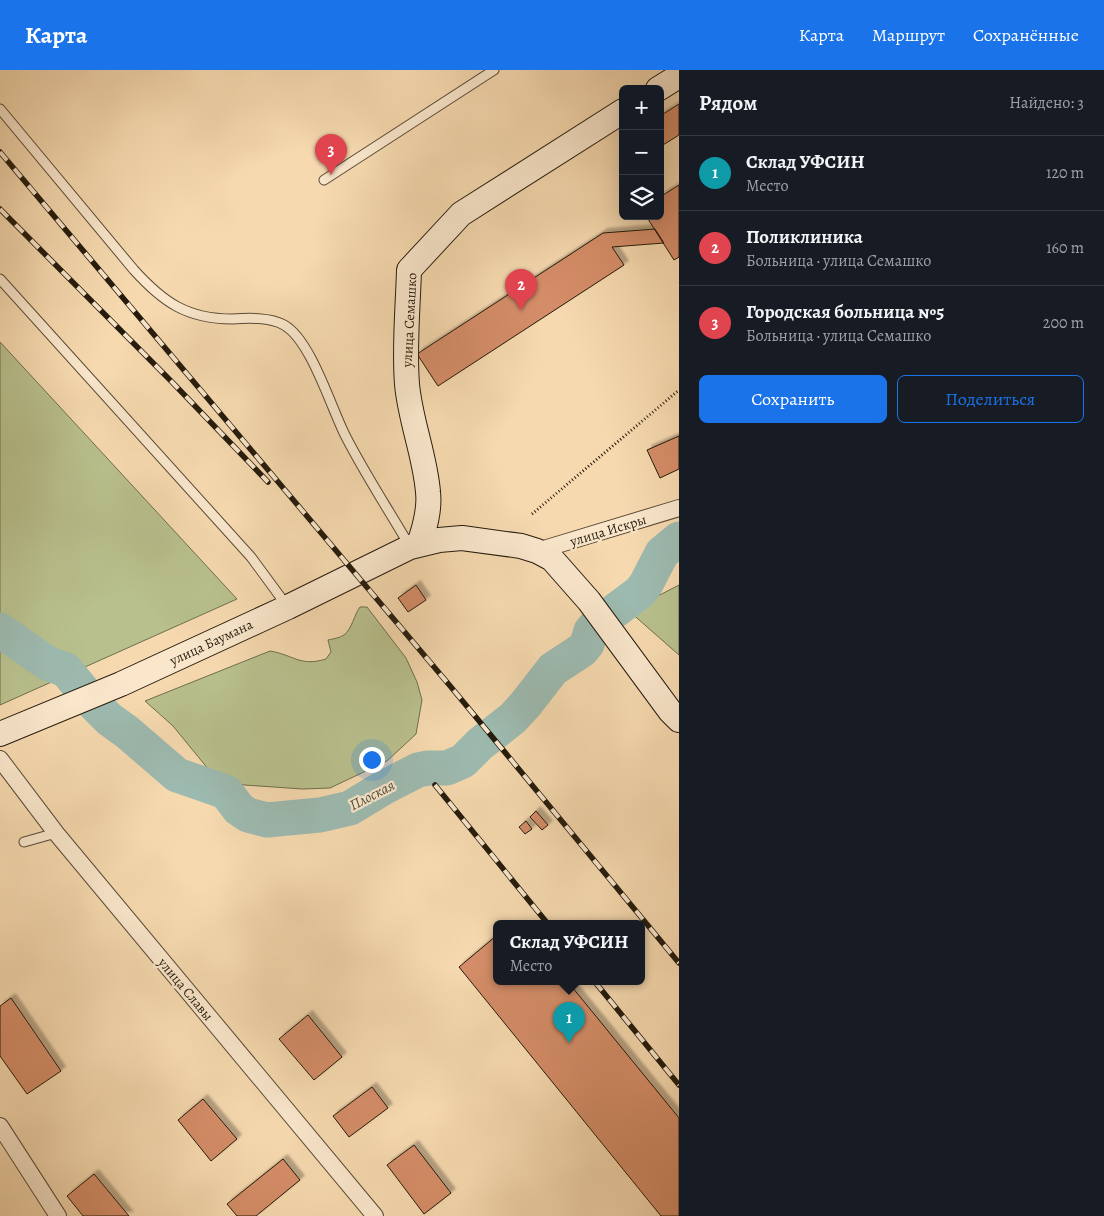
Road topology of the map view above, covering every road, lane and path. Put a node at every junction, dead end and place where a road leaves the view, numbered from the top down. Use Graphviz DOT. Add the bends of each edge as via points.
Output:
graph roads {
  1 [pos="494,70"];
  2 [pos="679,76"];
  3 [pos="664,85"];
  4 [pos="0,109"];
  5 [pos="619,114"];
  6 [pos="324,180"];
  7 [pos="0,279"];
  8 [pos="679,390"];
  9 [pos="679,508"];
  10 [pos="532,514"];
  11 [pos="415,545"];
  12 [pos="537,551"];
  13 [pos="288,607"];
  14 [pos="679,720"];
  15 [pos="0,734"];
  16 [pos="0,759"];
  17 [pos="56,833"];
  18 [pos="24,842"];
  19 [pos="0,1126"];
  20 [pos="58,1216"];
  21 [pos="375,1216"];
  1 -- 6 [label="lane"];
  2 -- 3 [label="main road"];
  4 -- 11 [label="lane" via="149,288 183,311 224,319 273,321 294,331 346,437"];
  5 -- 11 [label="main road, улица Семашко" via="461,214 409,270 407,383 428,492 427,520"];
  7 -- 13 [label="lane" via="251,557"];
  8 -- 10 [label="path"];
  9 -- 12 [label="street, улица Искры"];
  11 -- 12 [label="main road, улица Баумана" via="462,538"];
  11 -- 13 [label="main road, улица Баумана"];
  12 -- 14 [label="main road, улица Баумана" via="552,559 589,601"];
  13 -- 15 [label="main road, улица Баумана" via="72,706"];
  16 -- 17 [label="street, улица Славы"];
  17 -- 18 [label="lane"];
  17 -- 21 [label="street, улица Славы"];
  19 -- 20 [label="street"];
}
